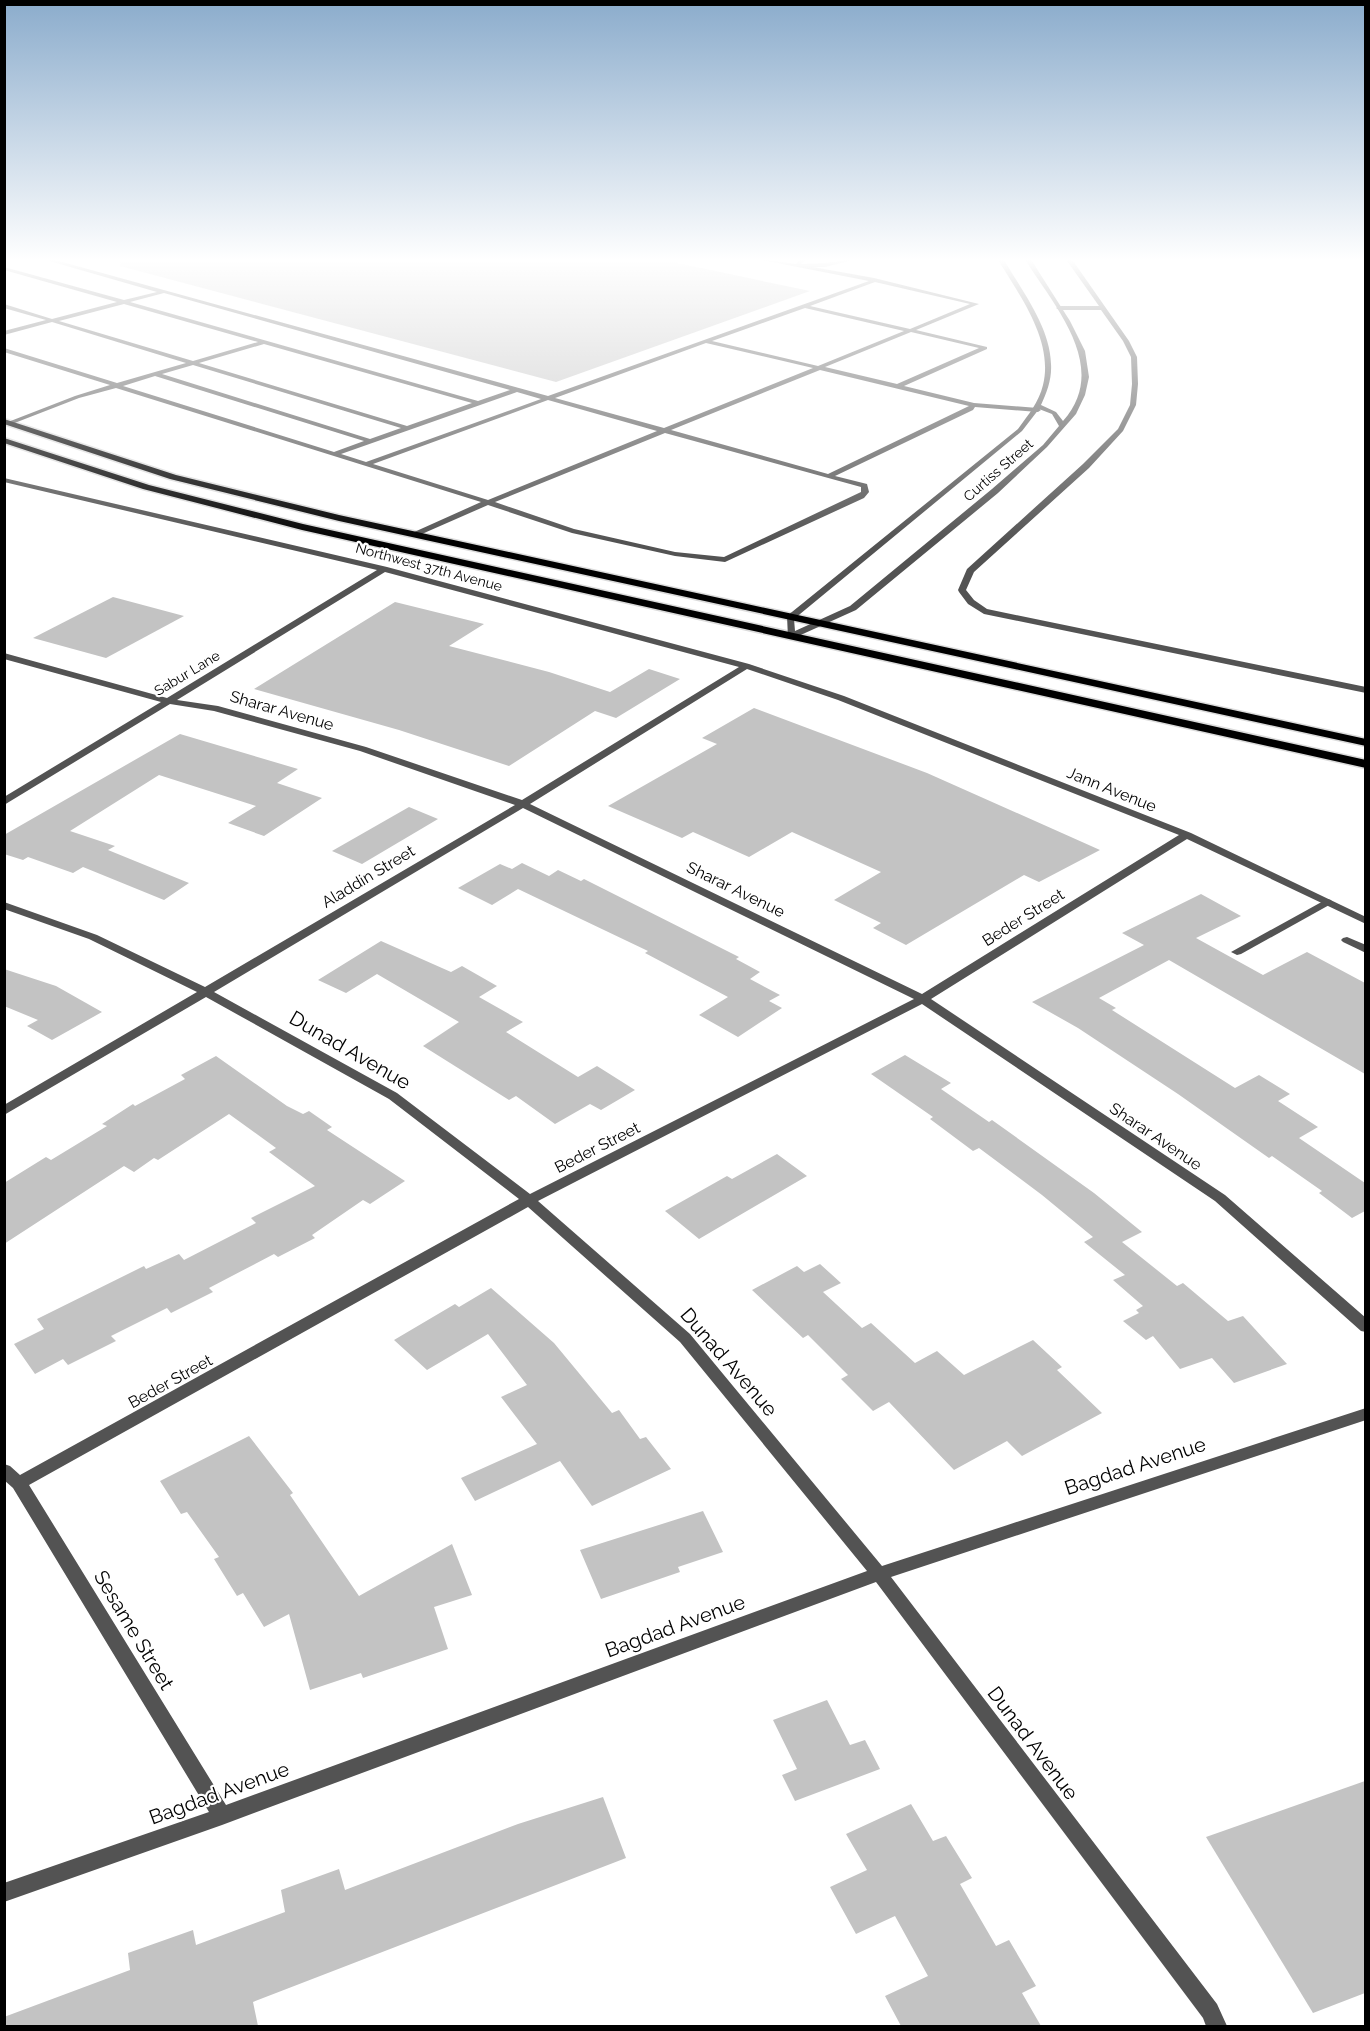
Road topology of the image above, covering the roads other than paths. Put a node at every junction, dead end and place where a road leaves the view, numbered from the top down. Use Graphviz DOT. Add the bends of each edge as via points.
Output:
graph roads {
  1 [pos="13,353"];
  2 [pos="159,353"];
  3 [pos="229,353"];
  4 [pos="298,353"];
  5 [pos="387,353"];
  6 [pos="676,353"];
  7 [pos="753,353"];
  8 [pos="862,353"];
  9 [pos="980,353"];
  10 [pos="1048,353"];
  11 [pos="1081,353"];
  12 [pos="1132,353"];
  13 [pos="193,363"];
  14 [pos="822,369"];
  15 [pos="154,374"];
  16 [pos="116,386"];
  17 [pos="898,386"];
  18 [pos="518,389"];
  19 [pos="548,398"];
  20 [pos="478,403"];
  21 [pos="973,405"];
  22 [pos="1039,409"];
  23 [pos="6,423"];
  24 [pos="1064,426"];
  25 [pos="407,428"];
  26 [pos="668,430"];
  27 [pos="4,440"];
  28 [pos="370,441"];
  29 [pos="334,454"];
  30 [pos="366,464"];
  31 [pos="831,475"];
  32 [pos="4,480"];
  33 [pos="488,502"];
  34 [pos="415,535"];
  35 [pos="384,569"];
  36 [pos="790,618"];
  37 [pos="821,625"];
  38 [pos="791,636"];
  39 [pos="4,656"];
  40 [pos="746,666"];
  41 [pos="1365,690"];
  42 [pos="842,698"];
  43 [pos="167,700"];
  44 [pos="1365,743"];
  45 [pos="1365,764"];
  46 [pos="4,802"];
  47 [pos="523,804"];
  48 [pos="1187,835"];
  49 [pos="1327,902"];
  50 [pos="4,905"];
  51 [pos="1365,921"];
  52 [pos="1347,940"];
  53 [pos="1365,950"];
  54 [pos="1237,952"];
  55 [pos="206,992"];
  56 [pos="923,999"];
  57 [pos="4,1111"];
  58 [pos="530,1200"];
  59 [pos="1365,1327"];
  60 [pos="1365,1414"];
  61 [pos="4,1470"];
  62 [pos="19,1483"];
  63 [pos="879,1574"];
  64 [pos="222,1816"];
  65 [pos="4,1893"];
  66 [pos="1217,2026"];
  1 -- 16 [label="street"];
  2 -- 13 [label="street"];
  3 -- 13 [label="street"];
  4 -- 20 [label="street"];
  5 -- 18 [label="street"];
  6 -- 19 [label="street"];
  7 -- 14 [label="street"];
  8 -- 14 [label="street"];
  9 -- 17 [label="street"];
  10 -- 22 [label="street, Curtiss Street" via="1049,375"];
  11 -- 24 [label="street, Curtiss Street" via="1086,377 1082,395"];
  12 -- 41 [label="street" via="1133,405 1121,430 970,571 962,590 984,611"];
  13 -- 15 [label="street"];
  13 -- 25 [label="street"];
  14 -- 17 [label="street"];
  14 -- 26 [label="street"];
  15 -- 16 [label="street"];
  15 -- 28 [label="street"];
  16 -- 23 [label="street"];
  16 -- 29 [label="street"];
  17 -- 21 [label="street"];
  18 -- 19 [label="street"];
  18 -- 20 [label="street"];
  19 -- 26 [label="street"];
  19 -- 30 [label="street"];
  20 -- 25 [label="street"];
  21 -- 22 [label="street"];
  21 -- 31 [label="street"];
  22 -- 24 [label="street" via="1054,413"];
  22 -- 36 [label="street, Curtiss Street" via="954,486"];
  23 -- 34 [label="main road" via="172,477"];
  24 -- 37 [label="street, Curtiss Street" via="995,491 853,608"];
  25 -- 28 [label="street"];
  26 -- 31 [label="street"];
  26 -- 33 [label="street"];
  27 -- 38 [label="main road" via="67,463 218,507"];
  28 -- 29 [label="street"];
  29 -- 30 [label="street"];
  30 -- 33 [label="street"];
  31 -- 33 [label="street" via="864,486 865,492 725,560 675,554 572,531"];
  32 -- 35 [label="street, Northwest 37th Avenue"];
  33 -- 34 [label="street"];
  34 -- 36 [label="main road"];
  35 -- 40 [label="street, Northwest 37th Avenue"];
  35 -- 43 [label="street, Sabur Lane"];
  36 -- 37 [label="main road"];
  36 -- 38 [label="street"];
  37 -- 38 [label="street, Curtiss Street"];
  37 -- 44 [label="main road"];
  38 -- 45 [label="main road"];
  39 -- 43 [label="street, Sharar Avenue"];
  40 -- 42 [label="street, Northwest 37th Avenue"];
  40 -- 47 [label="street, Aladdin Street"];
  42 -- 48 [label="street, Jann Avenue"];
  43 -- 46 [label="street, Sabur Lane"];
  43 -- 47 [label="street, Sharar Avenue" via="215,708 363,749"];
  47 -- 55 [label="street, Aladdin Street"];
  47 -- 56 [label="street, Sharar Avenue"];
  48 -- 49 [label="street, Jann Avenue"];
  48 -- 56 [label="street, Beder Street"];
  49 -- 51 [label="street, Jann Avenue"];
  49 -- 54 [label="street"];
  50 -- 55 [label="street, Dunad Avenue" via="93,937"];
  52 -- 53 [label="street"];
  55 -- 57 [label="street, Aladdin Street"];
  55 -- 58 [label="street, Dunad Avenue" via="393,1096"];
  56 -- 58 [label="street, Beder Street"];
  56 -- 59 [label="street, Sharar Avenue" via="1220,1198"];
  58 -- 62 [label="street, Beder Street"];
  58 -- 63 [label="street, Dunad Avenue" via="685,1338"];
  60 -- 63 [label="street, Bagdad Avenue"];
  61 -- 62 [label="street, Sesame Street"];
  62 -- 64 [label="street, Sesame Street"];
  63 -- 64 [label="street, Bagdad Avenue"];
  63 -- 66 [label="street, Dunad Avenue" via="1210,2011"];
  64 -- 65 [label="street, Bagdad Avenue"];
}
